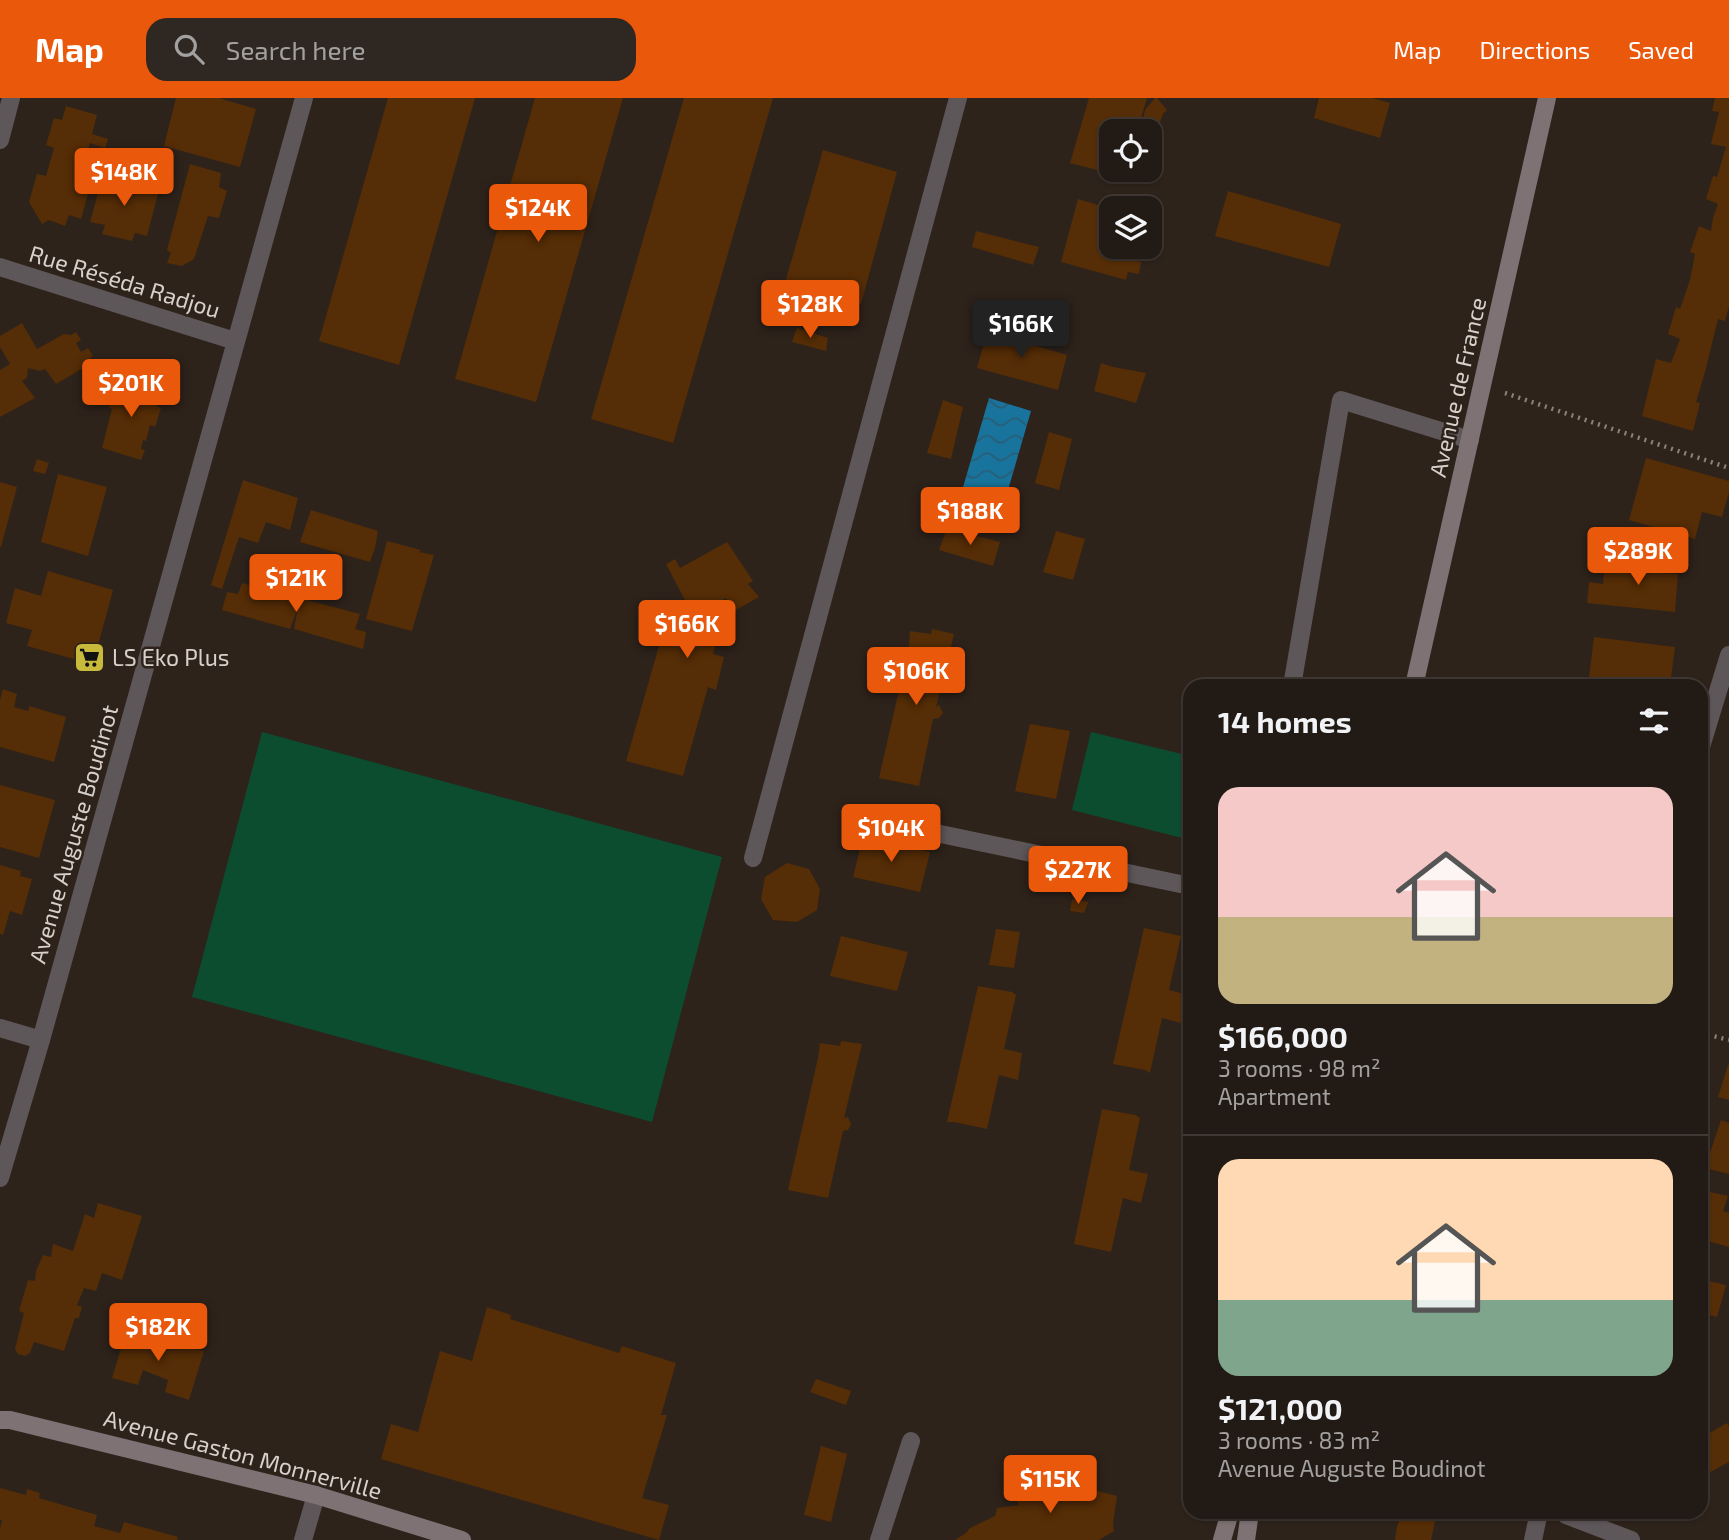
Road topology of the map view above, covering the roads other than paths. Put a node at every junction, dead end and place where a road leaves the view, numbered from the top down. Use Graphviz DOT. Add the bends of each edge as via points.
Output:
graph roads {
  1 [pos="11,98"];
  2 [pos="304,98"];
  3 [pos="958,98"];
  4 [pos="1547,98"];
  5 [pos="0,140"];
  6 [pos="0,267"];
  7 [pos="235,341"];
  8 [pos="1470,440"];
  9 [pos="1729,654"];
  10 [pos="1293,679"];
  11 [pos="1416,679"];
  12 [pos="1708,724"];
  13 [pos="859,817"];
  14 [pos="753,858"];
  15 [pos="1183,886"];
  16 [pos="0,1028"];
  17 [pos="40,1040"];
  18 [pos="0,1178"];
  19 [pos="3,1416"];
  20 [pos="911,1441"];
  21 [pos="316,1495"];
  22 [pos="1228,1519"];
  23 [pos="1249,1519"];
  24 [pos="1538,1519"];
  25 [pos="1576,1519"];
  26 [pos="303,1540"];
  27 [pos="462,1540"];
  28 [pos="879,1540"];
  29 [pos="1222,1540"];
  30 [pos="1247,1540"];
  31 [pos="1533,1540"];
  32 [pos="1631,1540"];
  1 -- 5 [label="street"];
  2 -- 7 [label="street, Avenue Auguste Boudinot"];
  3 -- 14 [label="street"];
  4 -- 8 [label="main road, Avenue de France"];
  6 -- 7 [label="street, Rue Réséda Radjou"];
  7 -- 17 [label="street, Avenue Auguste Boudinot"];
  8 -- 10 [label="street" via="1341,400"];
  8 -- 11 [label="main road, Avenue de France"];
  9 -- 12 [label="street"];
  13 -- 15 [label="street"];
  16 -- 17 [label="street"];
  17 -- 18 [label="street, Avenue Auguste Boudinot"];
  19 -- 21 [label="main road, Avenue Gaston Monnerville"];
  20 -- 28 [label="street"];
  21 -- 26 [label="street"];
  21 -- 27 [label="main road, Avenue Gaston Monnerville"];
  22 -- 29 [label="main road"];
  23 -- 30 [label="main road"];
  24 -- 31 [label="street"];
  25 -- 32 [label="street"];
}
